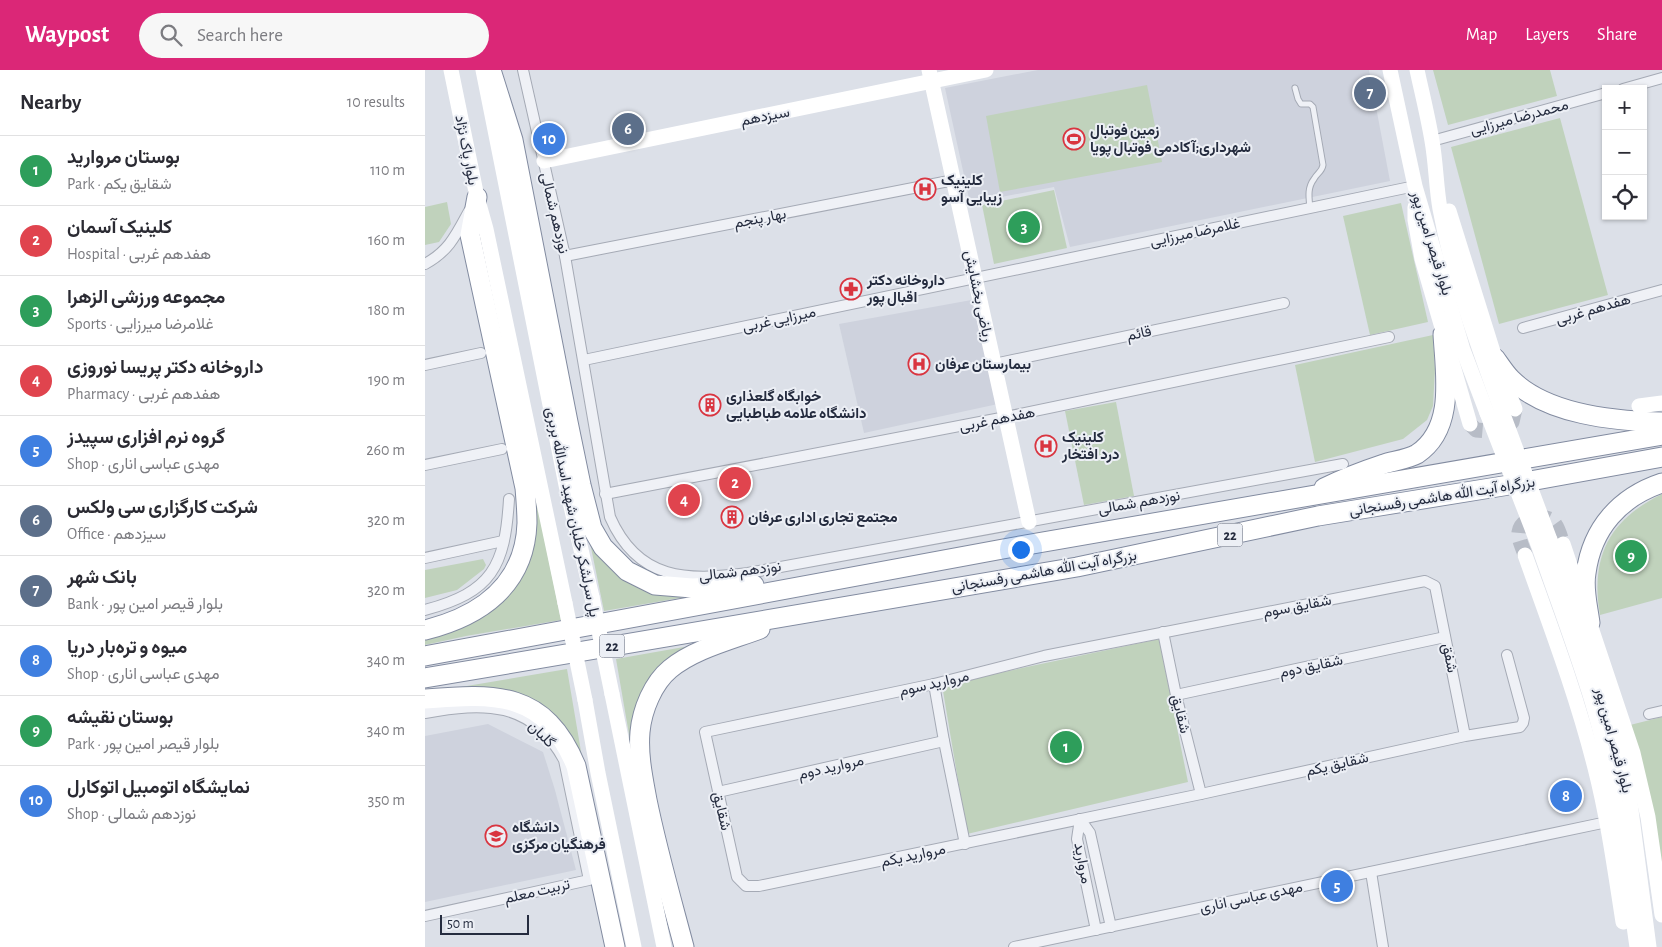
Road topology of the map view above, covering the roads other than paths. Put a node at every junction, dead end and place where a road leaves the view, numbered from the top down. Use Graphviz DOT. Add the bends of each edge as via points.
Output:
graph roads {
  1 [pos="451,70"];
  2 [pos="483,70"];
  3 [pos="491,70"];
  4 [pos="523,70"];
  5 [pos="986,70"];
  6 [pos="1390,70"];
  7 [pos="1417,70"];
  8 [pos="931,76"];
  9 [pos="1662,78"];
  10 [pos="1637,85"];
  11 [pos="1295,88"];
  12 [pos="1602,95"];
  13 [pos="1432,141"];
  14 [pos="544,161"];
  15 [pos="1436,176"];
  16 [pos="954,180"];
  17 [pos="1415,186"];
  18 [pos="477,197"];
  19 [pos="1310,208"];
  20 [pos="515,224"];
  21 [pos="486,229"];
  22 [pos="565,256"];
  23 [pos="425,264"];
  24 [pos="975,278"];
  25 [pos="1662,290"];
  26 [pos="1284,303"];
  27 [pos="1523,328"];
  28 [pos="1443,334"];
  29 [pos="1389,337"];
  30 [pos="481,353"];
  31 [pos="1495,358"];
  32 [pos="584,360"];
  33 [pos="994,364"];
  34 [pos="425,365"];
  35 [pos="1662,403"];
  36 [pos="1639,406"];
  37 [pos="1501,410"];
  38 [pos="1005,417"];
  39 [pos="1662,422"];
  40 [pos="1470,424"];
  41 [pos="1662,435"];
  42 [pos="502,449"];
  43 [pos="1662,457"];
  44 [pos="1343,464"];
  45 [pos="425,465"];
  46 [pos="1662,483"];
  47 [pos="605,494"];
  48 [pos="1305,498"];
  49 [pos="509,499"];
  50 [pos="1029,522"];
  51 [pos="503,541"];
  52 [pos="1550,543"];
  53 [pos="1525,555"];
  54 [pos="425,558"];
  55 [pos="820,583"];
  56 [pos="1431,583"];
  57 [pos="425,610"];
  58 [pos="799,614"];
  59 [pos="1590,623"];
  60 [pos="425,630"];
  61 [pos="1163,632"];
  62 [pos="1445,637"];
  63 [pos="1507,655"];
  64 [pos="425,656"];
  65 [pos="425,678"];
  66 [pos="934,684"];
  67 [pos="1176,695"];
  68 [pos="425,699"];
  69 [pos="1662,711"];
  70 [pos="425,713"];
  71 [pos="1649,714"];
  72 [pos="705,732"];
  73 [pos="1465,736"];
  74 [pos="944,741"];
  75 [pos="718,792"];
  76 [pos="1201,794"];
  77 [pos="1080,819"];
  78 [pos="1607,822"];
  79 [pos="965,844"];
  80 [pos="1371,872"];
  81 [pos="589,880"];
  82 [pos="746,886"];
  83 [pos="1662,914"];
  84 [pos="425,916"];
  85 [pos="1111,926"];
  86 [pos="1096,930"];
  87 [pos="615,947"];
  88 [pos="634,947"];
  89 [pos="664,947"];
  90 [pos="684,947"];
  91 [pos="1014,947"];
  92 [pos="1383,947"];
  93 [pos="1626,947"];
  94 [pos="1637,947"];
  95 [pos="1649,947"];
  1 -- 18 [label="main road, بلوار پاک نژاد"];
  2 -- 20 [label="main road, بلوار پاک نژاد"];
  3 -- 55 [label="highway" via="513,140 581,485 592,528 603,547 627,571 655,585 692,588"];
  4 -- 14 [label="street, نوزدهم شمالی"];
  5 -- 8 [label="main road, سیزدهم"];
  6 -- 17 [label="main road, بلوار قیصر امین پور"];
  7 -- 13 [label="main road, بلوار قیصر امین پور"];
  8 -- 14 [label="main road, سیزدهم"];
  8 -- 16 [label="main road, ریاضی بخشایش"];
  9 -- 10 [label="street"];
  11 -- 19 [label="lane" via="1301,104 1313,107 1323,165 1308,191"];
  12 -- 13 [label="street, محمدرضا میرزایی"];
  13 -- 15 [label="main road, بلوار قیصر امین پور"];
  14 -- 22 [label="street, نوزدهم شمالی"];
  15 -- 31 [label="main road"];
  15 -- 37 [label="main road, بلوار قیصر امین پور" via="1440,208 1459,287"];
  16 -- 22 [label="street, بهار پنجم"];
  16 -- 24 [label="main road, ریاضی بخشایش"];
  17 -- 19 [label="street, غلامرضا میرزایی"];
  17 -- 28 [label="main road" via="1415,220 1422,259"];
  17 -- 37 [label="main road, بلوار قیصر امین پور" via="1463,350"];
  18 -- 21 [label="main road, بلوار پاک نژاد"];
  18 -- 23 [label="street" via="452,242 445,251"];
  18 -- 60 [label="highway" via="470,235 525,488 526,532 520,556 503,589 480,608"];
  19 -- 24 [label="street, غلامرضا میرزایی"];
  20 -- 89 [label="main road, پل سرلشکر خلبان شهید اسدالله بربری, bridge" via="566,485"];
  21 -- 88 [label="main road, پل سرلشکر خلبان شهید اسدالله بربری, bridge"];
  22 -- 32 [label="street, نوزدهم شمالی"];
  24 -- 32 [label="street, میرزایی غربی"];
  24 -- 33 [label="main road, ریاضی بخشایش"];
  25 -- 27 [label="street, هفدهم غربی"];
  26 -- 33 [label="street, قائم"];
  28 -- 40 [label="main road"];
  28 -- 48 [label="highway" via="1445,399 1440,426 1432,439 1416,454 1349,476"];
  29 -- 38 [label="street, هفدهم غربی"];
  30 -- 34 [label="street"];
  31 -- 37 [label="main road"];
  31 -- 39 [label="highway" via="1521,388 1560,407 1620,421"];
  32 -- 47 [label="street, نوزدهم شمالی"];
  33 -- 38 [label="main road, ریاضی بخشایش"];
  35 -- 36 [label="main road"];
  37 -- 52 [label="main road, bridge"];
  38 -- 47 [label="street, هفدهم غربی"];
  38 -- 50 [label="main road, ریاضی بخشایش"];
  41 -- 48 [label="highway, بزرگراه آیت الله هاشمی رفسنجانی / 22"];
  42 -- 45 [label="street"];
  43 -- 58 [label="highway, بزرگراه آیت الله هاشمی رفسنجانی / 22" via="1318,516 1077,567"];
  44 -- 50 [label="street, نوزدهم شمالی"];
  46 -- 59 [label="highway" via="1631,496 1607,519 1597,537 1586,572"];
  47 -- 50 [label="street, نوزدهم شمالی" via="610,517 621,538 643,560 667,572 711,578"];
  48 -- 55 [label="highway, بزرگراه آیت الله هاشمی رفسنجانی / 22"];
  49 -- 51 [label="street"];
  51 -- 54 [label="street"];
  51 -- 57 [label="street" via="497,565 488,579 470,593"];
  52 -- 59 [label="main road"];
  52 -- 94 [label="main road, بلوار قیصر امین پور" via="1609,772"];
  52 -- 95 [label="main road, بلوار قیصر امین پور" via="1595,671 1629,795"];
  53 -- 78 [label="main road" via="1574,698 1595,767"];
  55 -- 64 [label="highway, بزرگراه آیت الله هاشمی رفسنجانی / 22"];
  56 -- 61 [label="street, شقایق سوم" via="1425,581"];
  56 -- 62 [label="street, شفق" via="1435,586"];
  58 -- 65 [label="highway, بزرگراه آیت الله هاشمی رفسنجانی / 22"];
  58 -- 90 [label="highway" via="685,658 657,684 643,717 639,747 641,771"];
  59 -- 83 [label="main road" via="1633,753 1648,817"];
  61 -- 66 [label="street, مروارید سوم" via="1044,656"];
  61 -- 67 [label="street, شقایق"];
  62 -- 67 [label="street, شقایق دوم"];
  62 -- 73 [label="street, شفق"];
  63 -- 73 [label="street, شقایق یکم" via="1523,723 1520,727"];
  66 -- 72 [label="street, مروارید سوم"];
  66 -- 74 [label="street"];
  67 -- 76 [label="street, شقایق"];
  68 -- 87 [label="highway" via="489,696 508,699 527,706 555,729 569,748 576,766"];
  69 -- 71 [label="street"];
  70 -- 81 [label="street, گلبان" via="490,707 508,710 527,718 556,746 564,760"];
  72 -- 75 [label="street, شقایق"];
  73 -- 76 [label="street, شقایق یکم"];
  74 -- 75 [label="street, مروارید دوم"];
  74 -- 79 [label="street"];
  75 -- 82 [label="street, شقایق" via="737,877"];
  76 -- 77 [label="street, شقایق یکم"];
  77 -- 79 [label="street, مروارید یکم"];
  77 -- 85 [label="street, مروارید" via="1090,832"];
  77 -- 86 [label="street, مروارید" via="1077,839"];
  78 -- 80 [label="street, مهدی عباسی اناری"];
  78 -- 93 [label="main road"];
  79 -- 82 [label="street, مروارید یکم"];
  80 -- 85 [label="street, مهدی عباسی اناری"];
  80 -- 92 [label="street"];
  81 -- 84 [label="street, تربیت معلم"];
  85 -- 86 [label="street, مهدی عباسی اناری"];
  86 -- 91 [label="street, مهدی عباسی اناری"];
}
